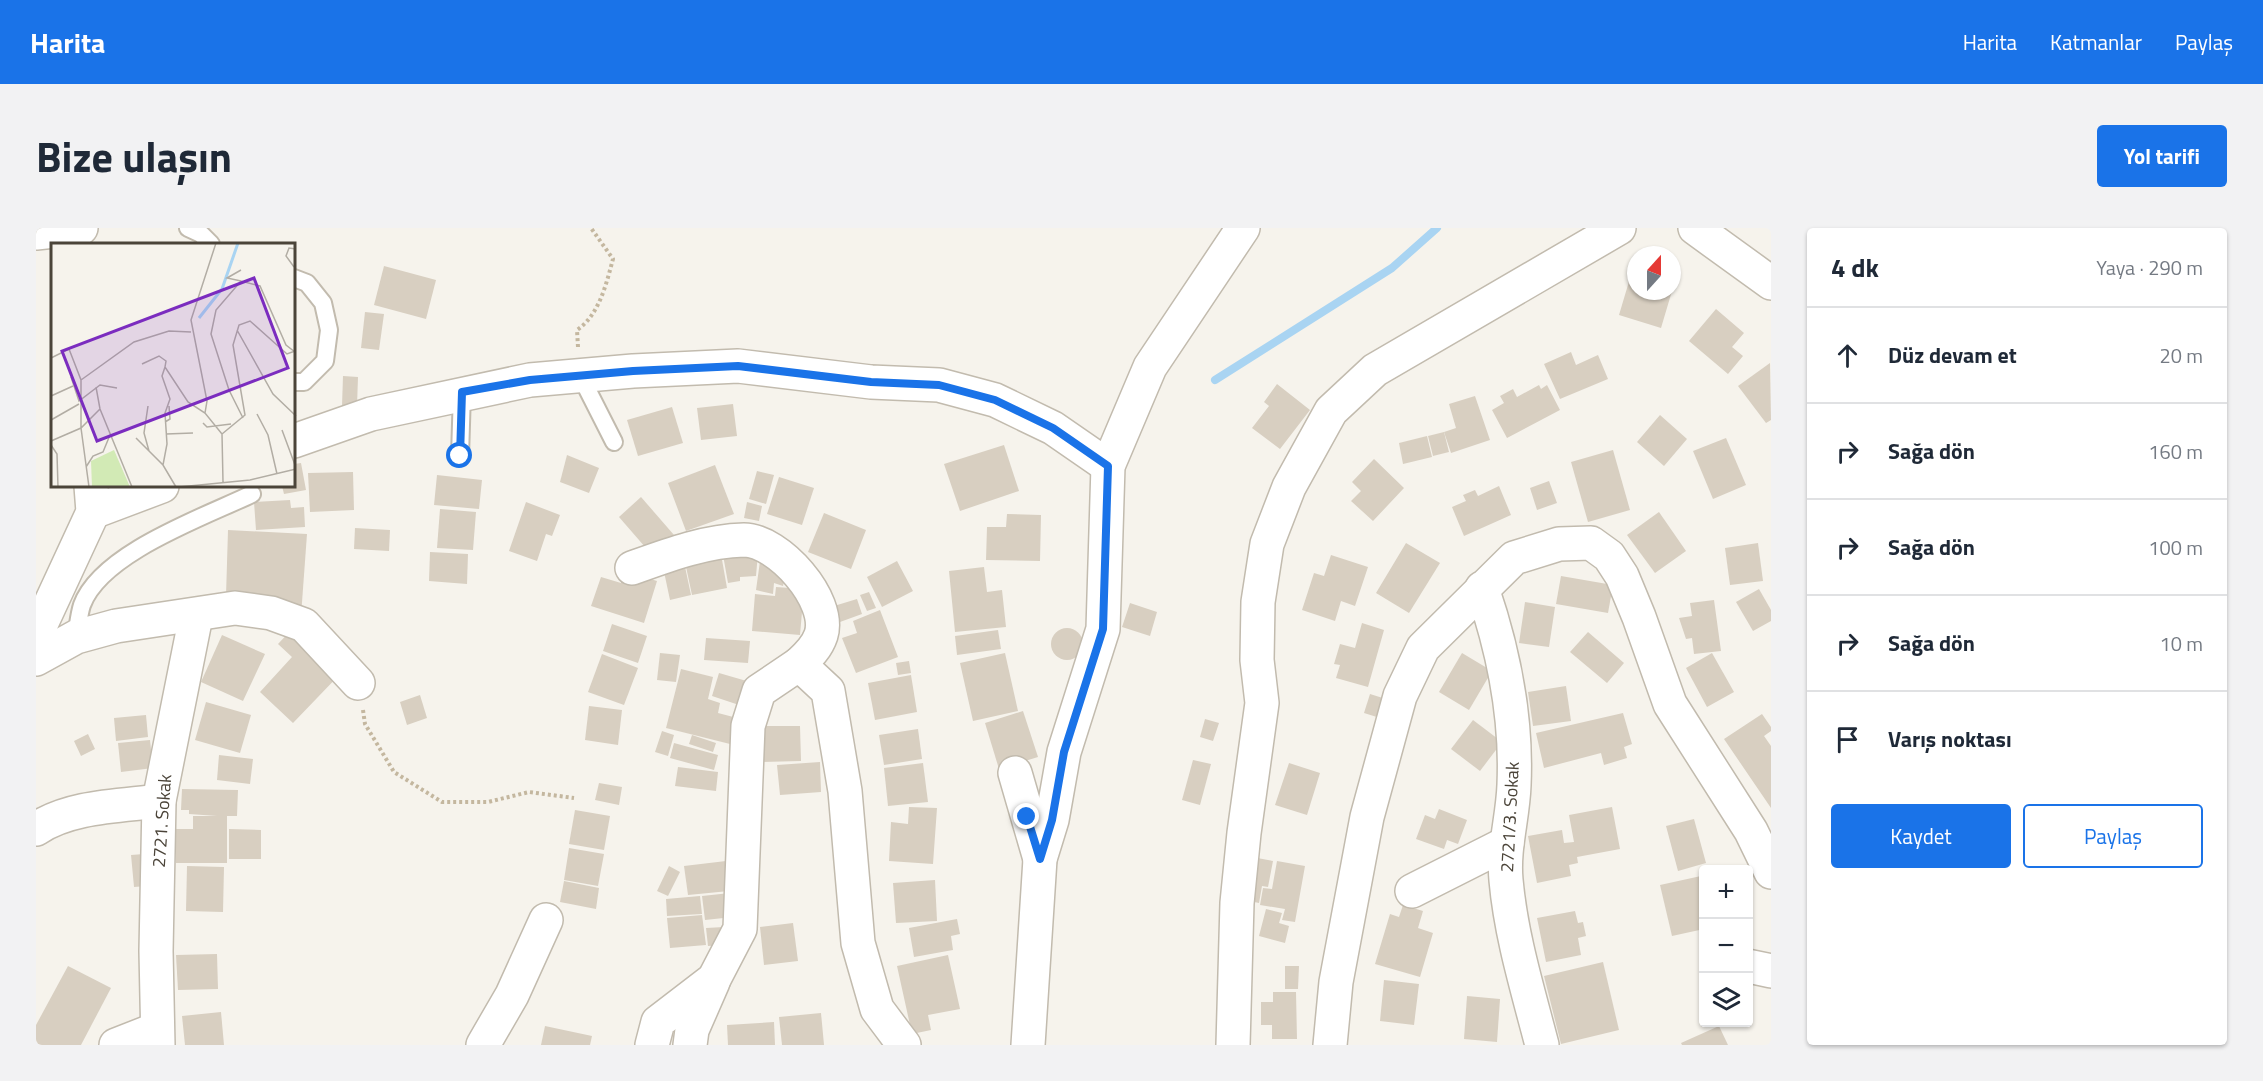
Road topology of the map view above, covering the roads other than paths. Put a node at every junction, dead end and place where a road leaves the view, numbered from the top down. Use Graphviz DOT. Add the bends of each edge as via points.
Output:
graph roads {
  1 [pos="81,228"];
  2 [pos="96,228"];
  3 [pos="188,228"];
  4 [pos="1243,228"];
  5 [pos="1619,228"];
  6 [pos="1695,228"];
  7 [pos="36,233"];
  8 [pos="94,243"];
  9 [pos="210,243"];
  10 [pos="296,279"];
  11 [pos="1771,283"];
  12 [pos="580,375"];
  13 [pos="296,382"];
  14 [pos="462,392"];
  15 [pos="296,440"];
  16 [pos="614,442"];
  17 [pos="460,456"];
  18 [pos="1108,466"];
  19 [pos="151,488"];
  20 [pos="252,494"];
  21 [pos="92,499"];
  22 [pos="632,568"];
  23 [pos="1482,588"];
  24 [pos="196,616"];
  25 [pos="36,635"];
  26 [pos="76,636"];
  27 [pos="36,659"];
  28 [pos="800,664"];
  29 [pos="358,683"];
  30 [pos="1015,773"];
  31 [pos="159,801"];
  32 [pos="36,829"];
  33 [pos="1507,843"];
  34 [pos="1040,859"];
  35 [pos="1771,872"];
  36 [pos="1412,891"];
  37 [pos="546,920"];
  38 [pos="1753,967"];
  39 [pos="1771,971"];
  40 [pos="714,979"];
  41 [pos="158,1037"];
  42 [pos="116,1045"];
  43 [pos="483,1045"];
  44 [pos="652,1045"];
  45 [pos="690,1045"];
  46 [pos="904,1045"];
  47 [pos="1028,1045"];
  48 [pos="1233,1045"];
  49 [pos="1330,1045"];
  50 [pos="1542,1045"];
  1 -- 7 [label="street"];
  2 -- 8 [label="street"];
  3 -- 9 [label="lane"];
  4 -- 18 [label="street" via="1150,367"];
  5 -- 48 [label="street" via="1375,370 1331,411 1289,487 1267,544 1258,602 1257,660 1262,703 1237,903"];
  6 -- 11 [label="street"];
  10 -- 13 [label="lane" via="307,283 323,303 329,330 325,361 304,382"];
  12 -- 14 [label="street"];
  12 -- 16 [label="lane"];
  12 -- 18 [label="street" via="738,366 871,382 939,385 995,400 1053,428"];
  14 -- 15 [label="street" via="371,414"];
  14 -- 17 [label="lane"];
  18 -- 34 [label="street" via="1103,629 1064,752 1052,820"];
  19 -- 21 [label="street"];
  20 -- 26 [label="lane" via="131,552 88,593"];
  21 -- 25 [label="street"];
  22 -- 28 [label="street" via="696,546 746,540 784,557 813,591 823,618 822,634 814,650"];
  23 -- 33 [label="street, 2721/3. Sokak" via="1493,619 1513,711 1514,786"];
  23 -- 35 [label="street" via="1514,558 1559,544 1591,543 1609,556 1639,617 1670,704 1750,831"];
  23 -- 49 [label="street" via="1423,648 1400,696 1365,828 1336,982"];
  24 -- 26 [label="street" via="116,626"];
  24 -- 29 [label="street" via="234,608 271,613 304,625"];
  24 -- 31 [label="street, 2721. Sokak"];
  26 -- 27 [label="street"];
  28 -- 40 [label="street" via="759,691 748,726 740,929"];
  28 -- 46 [label="street" via="828,692 845,791 858,943 878,1009"];
  30 -- 34 [label="street"];
  31 -- 32 [label="street" via="88,810"];
  31 -- 41 [label="street, 2721. Sokak"];
  33 -- 36 [label="street"];
  33 -- 50 [label="street, 2721/3. Sokak" via="1510,906"];
  34 -- 47 [label="street"];
  37 -- 43 [label="street" via="512,995"];
  38 -- 39 [label="street"];
  40 -- 44 [label="street" via="658,1023"];
  40 -- 45 [label="street" via="692,1030"];
  41 -- 42 [label="street, 2721. Sokak"];
}
